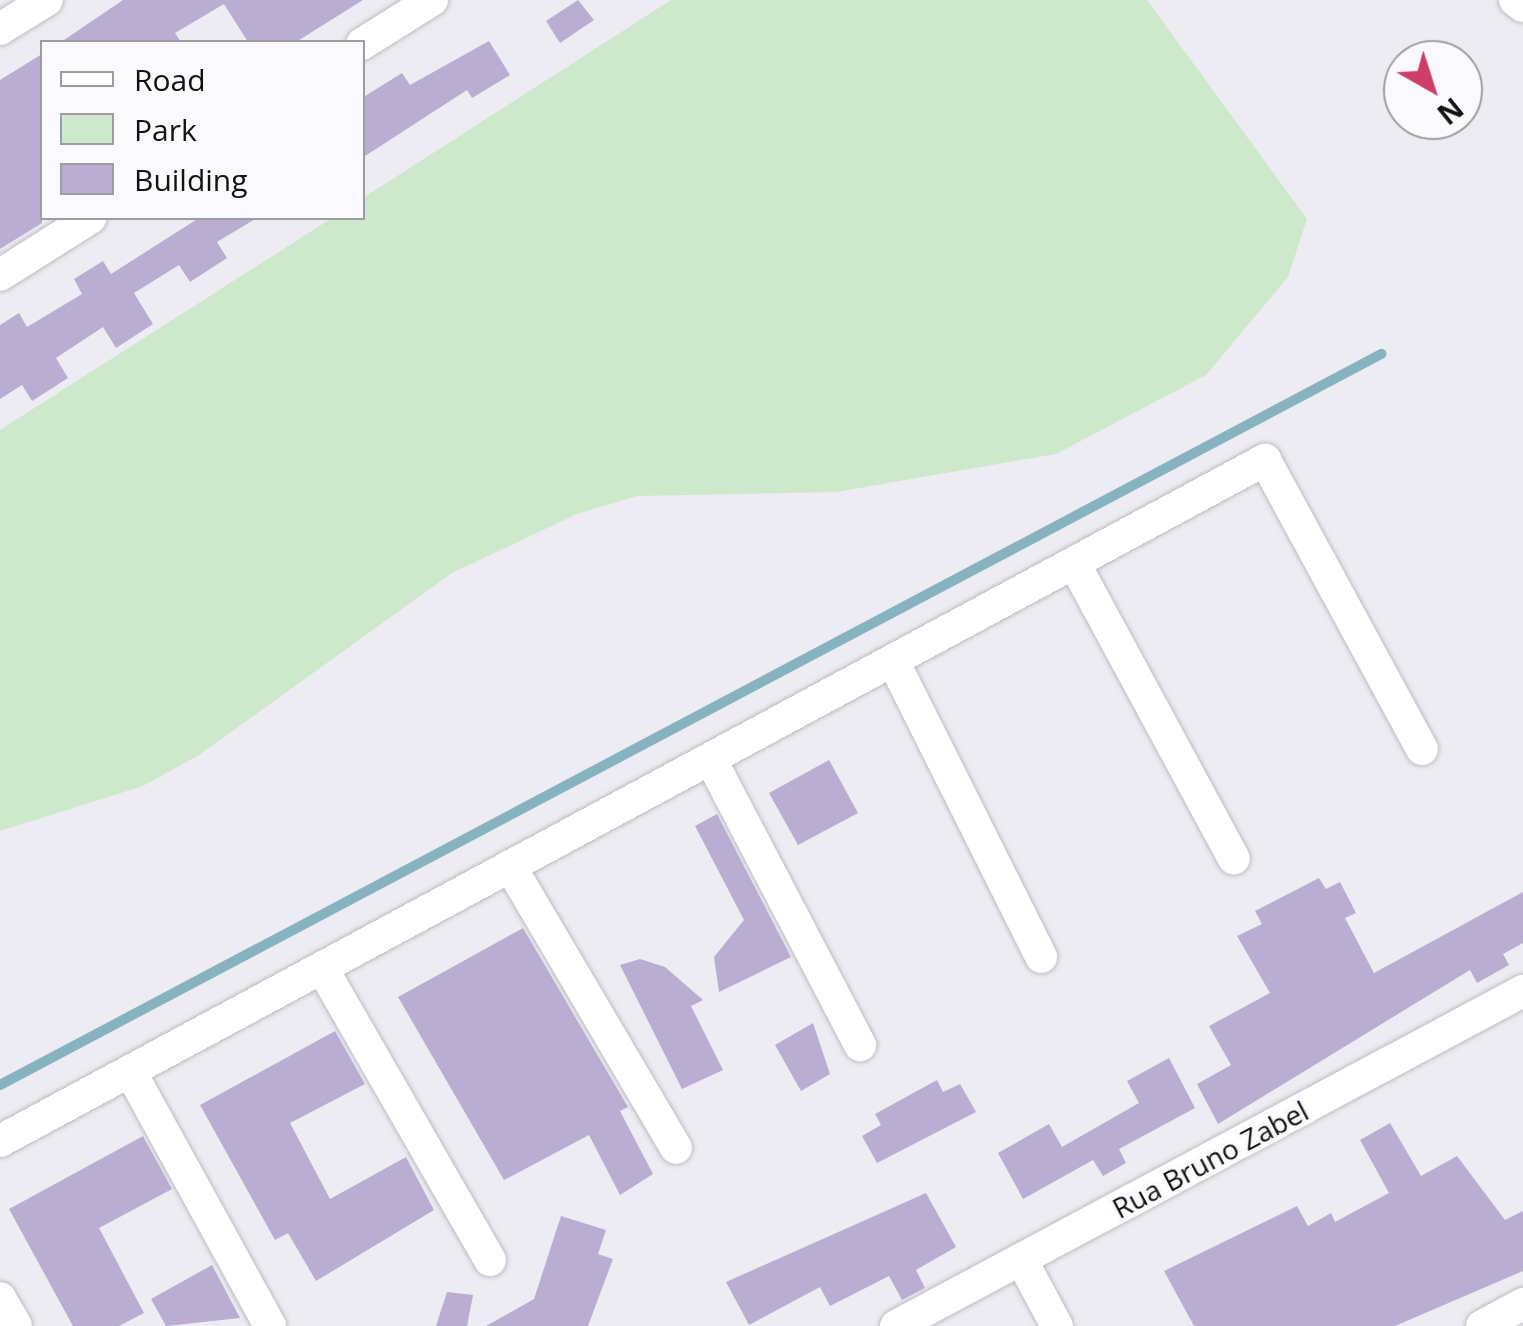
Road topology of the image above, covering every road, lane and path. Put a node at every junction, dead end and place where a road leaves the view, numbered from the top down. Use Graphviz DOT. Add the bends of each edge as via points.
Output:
graph roads {
  1 [pos="47,0"];
  2 [pos="432,0"];
  3 [pos="1515,0"];
  4 [pos="1523,6"];
  5 [pos="0,29"];
  6 [pos="365,42"];
  7 [pos="87,220"];
  8 [pos="0,275"];
  9 [pos="1074,563"];
  10 [pos="893,661"];
  11 [pos="1422,749"];
  12 [pos="711,760"];
  13 [pos="1234,859"];
  14 [pos="510,866"];
  15 [pos="1041,957"];
  16 [pos="322,968"];
  17 [pos="1523,992"];
  18 [pos="860,1045"];
  19 [pos="130,1071"];
  20 [pos="0,1141"];
  21 [pos="676,1148"];
  22 [pos="490,1260"];
  23 [pos="1021,1260"];
  24 [pos="0,1298"];
  25 [pos="1523,1304"];
  26 [pos="16,1326"];
  27 [pos="270,1326"];
  28 [pos="896,1326"];
  29 [pos="1057,1326"];
  30 [pos="1482,1326"];
  1 -- 5 [label="street"];
  2 -- 6 [label="street"];
  3 -- 4 [label="street"];
  7 -- 8 [label="street"];
  9 -- 10 [label="street"];
  9 -- 11 [label="street" via="1265,460"];
  9 -- 13 [label="street"];
  10 -- 12 [label="street"];
  10 -- 15 [label="street"];
  12 -- 14 [label="street"];
  12 -- 18 [label="street"];
  14 -- 16 [label="street"];
  14 -- 21 [label="street"];
  16 -- 19 [label="street"];
  16 -- 22 [label="street"];
  17 -- 23 [label="street, Rua Bruno Zabel"];
  19 -- 20 [label="street"];
  19 -- 27 [label="street"];
  23 -- 28 [label="street, Rua Bruno Zabel"];
  23 -- 29 [label="street"];
  24 -- 26 [label="street"];
  25 -- 30 [label="street"];
}
